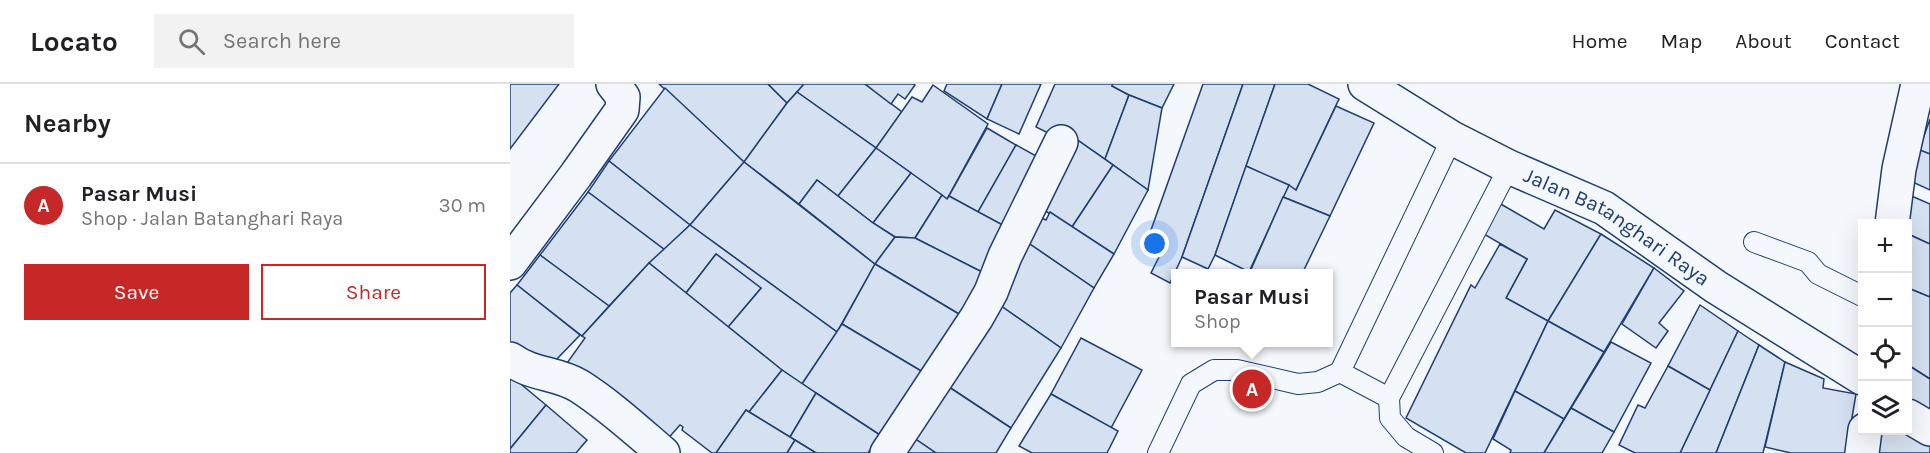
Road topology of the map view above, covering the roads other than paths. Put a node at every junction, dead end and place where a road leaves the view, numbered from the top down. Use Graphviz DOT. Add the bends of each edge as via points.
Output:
graph roads {
  1 [pos="613,84"];
  2 [pos="1365,84"];
  3 [pos="1918,84"];
  4 [pos="1452,138"];
  5 [pos="1061,142"];
  6 [pos="1509,167"];
  7 [pos="1893,219"];
  8 [pos="1754,242"];
  9 [pos="510,263"];
  10 [pos="1858,294"];
  11 [pos="510,358"];
  12 [pos="1340,372"];
  13 [pos="1858,375"];
  14 [pos="1389,398"];
  15 [pos="1912,418"];
  16 [pos="1930,429"];
  17 [pos="1864,435"];
  18 [pos="663,453"];
  19 [pos="887,453"];
  20 [pos="1158,453"];
  21 [pos="1432,453"];
  22 [pos="1862,453"];
  1 -- 9 [label="street" via="623,97 622,110"];
  2 -- 4 [label="street, Jalan Batanghari Raya"];
  3 -- 7 [label="street"];
  4 -- 6 [label="street, Jalan Batanghari Raya"];
  4 -- 12 [label="lane"];
  5 -- 19 [label="street" via="982,309"];
  6 -- 13 [label="street, Jalan Batanghari Raya" via="1604,208 1716,287"];
  6 -- 14 [label="lane"];
  8 -- 10 [label="lane" via="1808,262 1818,274"];
  11 -- 18 [label="street" via="526,369 559,376 579,386"];
  12 -- 14 [label="lane"];
  12 -- 20 [label="lane" via="1318,382 1298,384 1237,370 1214,370 1191,384"];
  14 -- 21 [label="lane" via="1390,418 1406,437"];
  15 -- 16 [label="street"];
  17 -- 22 [label="street"];
}
